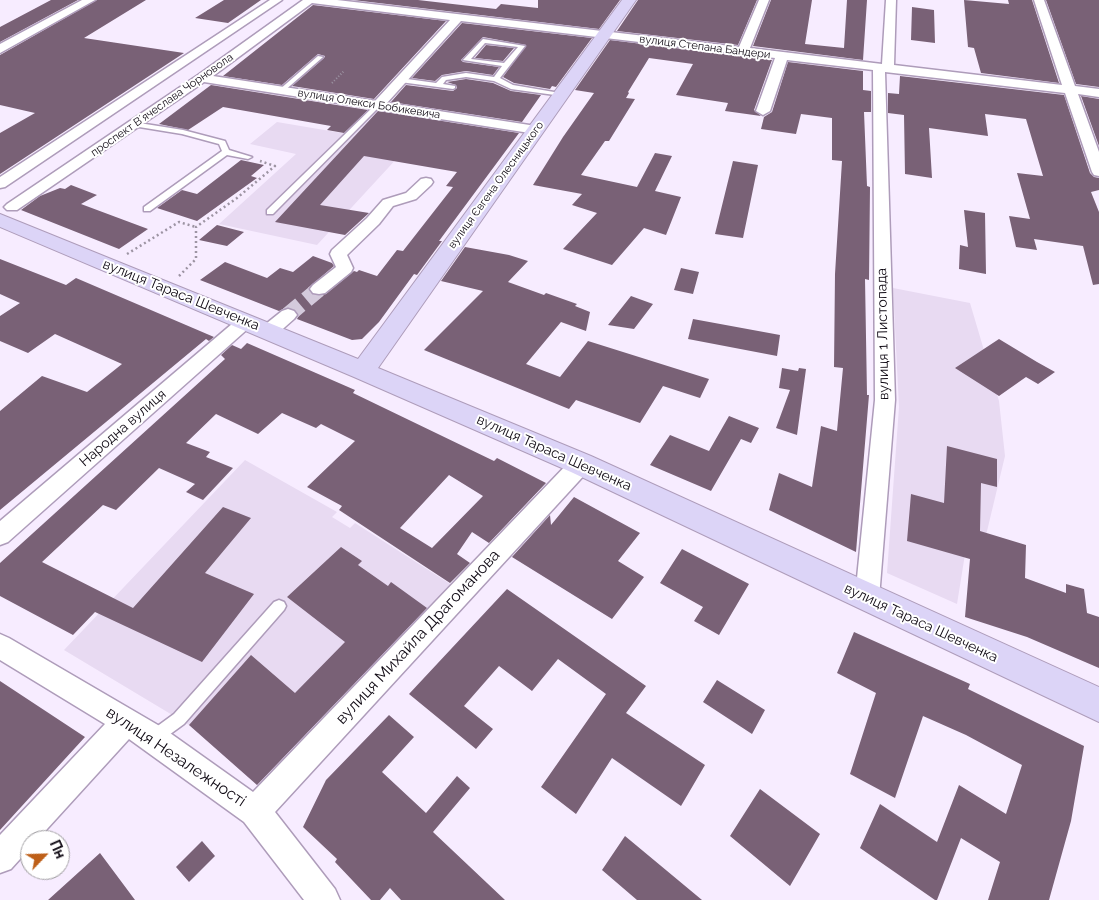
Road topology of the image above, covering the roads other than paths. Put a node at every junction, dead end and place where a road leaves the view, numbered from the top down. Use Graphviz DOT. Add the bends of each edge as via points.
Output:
graph roads {
  1 [pos="90,0"];
  2 [pos="277,0"];
  3 [pos="310,0"];
  4 [pos="629,0"];
  5 [pos="764,0"];
  6 [pos="891,0"];
  7 [pos="1039,0"];
  8 [pos="443,5"];
  9 [pos="434,15"];
  10 [pos="458,18"];
  11 [pos="603,36"];
  12 [pos="0,49"];
  13 [pos="743,51"];
  14 [pos="782,56"];
  15 [pos="320,57"];
  16 [pos="506,65"];
  17 [pos="883,69"];
  18 [pos="202,78"];
  19 [pos="496,79"];
  20 [pos="400,80"];
  21 [pos="438,85"];
  22 [pos="454,87"];
  23 [pos="1070,90"];
  24 [pos="281,91"];
  25 [pos="1099,93"];
  26 [pos="560,95"];
  27 [pos="377,106"];
  28 [pos="763,112"];
  29 [pos="136,124"];
  30 [pos="536,130"];
  31 [pos="226,152"];
  32 [pos="248,157"];
  33 [pos="1099,172"];
  34 [pos="426,182"];
  35 [pos="0,184"];
  36 [pos="147,209"];
  37 [pos="270,212"];
  38 [pos="6,214"];
  39 [pos="0,233"];
  40 [pos="28,233"];
  41 [pos="319,289"];
  42 [pos="267,323"];
  43 [pos="363,371"];
  44 [pos="581,464"];
  45 [pos="0,535"];
  46 [pos="867,598"];
  47 [pos="279,606"];
  48 [pos="0,646"];
  49 [pos="1099,705"];
  50 [pos="126,722"];
  51 [pos="153,738"];
  52 [pos="256,811"];
  53 [pos="0,858"];
  54 [pos="324,900"];
  1 -- 12 [label="street"];
  2 -- 35 [label="street, проспект Вʼячеслава Чорновола"];
  3 -- 9 [label="street, вулиця Степана Бандери"];
  3 -- 18 [label="street, проспект Вʼячеслава Чорновола"];
  4 -- 11 [label="main road, вулиця Євгена Олесницького"];
  5 -- 13 [label="street"];
  6 -- 17 [label="street, вулиця 1 Листопада"];
  7 -- 23 [label="street"];
  8 -- 9 [label="street"];
  9 -- 10 [label="street, вулиця Степана Бандери"];
  10 -- 11 [label="street, вулиця Степана Бандери"];
  10 -- 20 [label="street"];
  11 -- 13 [label="street, вулиця Степана Бандери"];
  11 -- 26 [label="main road, вулиця Євгена Олесницького"];
  13 -- 14 [label="street, вулиця Степана Бандери"];
  14 -- 17 [label="street, вулиця Степана Бандери"];
  14 -- 28 [label="street"];
  15 -- 24 [label="lane"];
  16 -- 16 [label="lane" via="498,64 466,60 483,41 522,46"];
  16 -- 19 [label="lane"];
  17 -- 23 [label="street, вулиця Степана Бандери"];
  17 -- 46 [label="street, вулиця 1 Листопада" via="885,400"];
  18 -- 24 [label="street, вулиця Олекси Бобикевича"];
  18 -- 29 [label="street, проспект Вʼячеслава Чорновола"];
  19 -- 21 [label="lane" via="466,75 444,78"];
  19 -- 26 [label="lane" via="510,87"];
  20 -- 21 [label="lane"];
  20 -- 27 [label="street"];
  21 -- 22 [label="lane"];
  23 -- 25 [label="street, вулиця Степана Бандери"];
  23 -- 33 [label="street"];
  24 -- 27 [label="street, вулиця Олекси Бобикевича"];
  26 -- 30 [label="main road, вулиця Євгена Олесницького"];
  27 -- 30 [label="street, вулиця Олекси Бобикевича"];
  27 -- 37 [label="lane"];
  29 -- 31 [label="lane" via="222,143"];
  29 -- 38 [label="street, проспект Вʼячеслава Чорновола"];
  30 -- 43 [label="main road, вулиця Євгена Олесницького"];
  31 -- 32 [label="lane"];
  31 -- 36 [label="lane"];
  34 -- 41 [label="street" via="411,196 388,203 338,254 346,268"];
  38 -- 40 [label="main road, вулиця Тараса Шевченка"];
  39 -- 40 [label="main road"];
  40 -- 42 [label="main road, вулиця Тараса Шевченка"];
  42 -- 43 [label="main road, вулиця Тараса Шевченка"];
  42 -- 45 [label="street, Народна вулиця"];
  43 -- 44 [label="main road, вулиця Тараса Шевченка"];
  44 -- 46 [label="main road, вулиця Тараса Шевченка"];
  44 -- 52 [label="street, вулиця Михайла Драгоманова"];
  46 -- 49 [label="main road, вулиця Тараса Шевченка"];
  47 -- 51 [label="lane" via="179,719"];
  48 -- 50 [label="street, вулиця Незалежності"];
  50 -- 51 [label="street, вулиця Незалежності"];
  50 -- 53 [label="street"];
  51 -- 52 [label="street, вулиця Незалежності"];
  52 -- 54 [label="street, вулиця Незалежності"];
}
